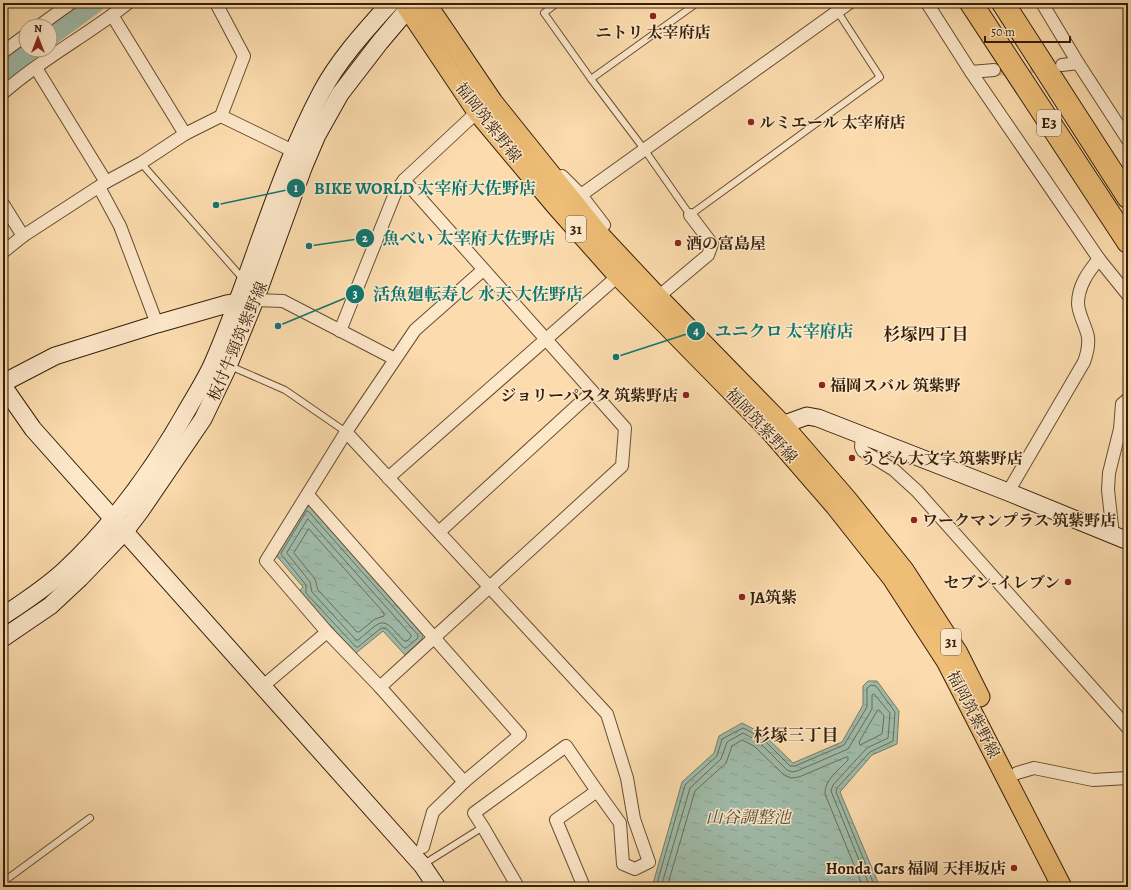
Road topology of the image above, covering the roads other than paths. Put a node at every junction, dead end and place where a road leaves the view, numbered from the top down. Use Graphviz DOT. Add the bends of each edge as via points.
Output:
graph roads {
  1 [pos="71,3"];
  2 [pos="128,3"];
  3 [pos="216,3"];
  4 [pos="390,3"];
  5 [pos="426,3"];
  6 [pos="557,3"];
  7 [pos="697,3"];
  8 [pos="849,3"];
  9 [pos="927,3"];
  10 [pos="971,3"];
  11 [pos="1003,3"];
  12 [pos="1042,3"];
  13 [pos="409,5"];
  14 [pos="835,7"];
  15 [pos="112,15"];
  16 [pos="50,18"];
  17 [pos="18,41"];
  18 [pos="3,52"];
  19 [pos="1078,63"];
  20 [pos="1062,65"];
  21 [pos="36,68"];
  22 [pos="994,70"];
  23 [pos="971,72"];
  24 [pos="591,79"];
  25 [pos="3,93"];
  26 [pos="477,112"];
  27 [pos="221,116"];
  28 [pos="185,134"];
  29 [pos="1128,140"];
  30 [pos="644,149"];
  31 [pos="293,151"];
  32 [pos="541,162"];
  33 [pos="141,163"];
  34 [pos="404,180"];
  35 [pos="102,185"];
  36 [pos="581,195"];
  37 [pos="1128,197"];
  38 [pos="3,204"];
  39 [pos="690,215"];
  40 [pos="599,234"];
  41 [pos="23,236"];
  42 [pos="1128,242"];
  43 [pos="3,252"];
  44 [pos="1098,259"];
  45 [pos="484,270"];
  46 [pos="618,276"];
  47 [pos="245,282"];
  48 [pos="1128,295"];
  49 [pos="658,296"];
  50 [pos="255,300"];
  51 [pos="238,303"];
  52 [pos="157,324"];
  53 [pos="340,331"];
  54 [pos="546,340"];
  55 [pos="395,359"];
  56 [pos="229,365"];
  57 [pos="3,383"];
  58 [pos="3,386"];
  59 [pos="592,392"];
  60 [pos="1128,399"];
  61 [pos="776,427"];
  62 [pos="346,432"];
  63 [pos="862,435"];
  64 [pos="388,478"];
  65 [pos="1008,492"];
  66 [pos="308,495"];
  67 [pos="119,525"];
  68 [pos="438,532"];
  69 [pos="1120,538"];
  70 [pos="490,587"];
  71 [pos="3,616"];
  72 [pos="327,632"];
  73 [pos="3,638"];
  74 [pos="434,638"];
  75 [pos="263,686"];
  76 [pos="380,687"];
  77 [pos="1128,728"];
  78 [pos="1017,773"];
  79 [pos="1128,778"];
  80 [pos="464,782"];
  81 [pos="597,792"];
  82 [pos="90,818"];
  83 [pos="484,827"];
  84 [pos="423,846"];
  85 [pos="422,865"];
  86 [pos="3,882"];
  87 [pos="437,887"];
  88 [pos="518,887"];
  89 [pos="584,887"];
  90 [pos="1062,887"];
  91 [pos="1076,887"];
  1 -- 16 [label="street"];
  2 -- 15 [label="street"];
  3 -- 27 [label="street" via="244,56"];
  4 -- 31 [label="main road, 板付牛頸筑紫野線" via="356,42 323,90"];
  5 -- 32 [label="main road, 福岡筑紫野線 / 31" via="492,102"];
  6 -- 24 [label="lane" via="544,13"];
  7 -- 24 [label="lane"];
  8 -- 14 [label="street"];
  9 -- 23 [label="street"];
  10 -- 42 [label="highway, E3"];
  11 -- 37 [label="highway, E3"];
  12 -- 19 [label="street"];
  13 -- 26 [label="main road, 福岡筑紫野線 / 31"];
  13 -- 50 [label="main road, 板付牛頸筑紫野線" via="340,94 317,135"];
  14 -- 30 [label="street"];
  14 -- 39 [label="lane" via="880,77"];
  15 -- 21 [label="street"];
  15 -- 28 [label="street"];
  17 -- 18 [label="street"];
  19 -- 20 [label="street"];
  19 -- 29 [label="street"];
  21 -- 25 [label="street"];
  21 -- 35 [label="street"];
  22 -- 23 [label="street"];
  23 -- 44 [label="street"];
  24 -- 30 [label="lane"];
  26 -- 34 [label="street"];
  26 -- 46 [label="main road, 福岡筑紫野線 / 31"];
  27 -- 28 [label="street"];
  27 -- 31 [label="street"];
  28 -- 33 [label="street"];
  30 -- 36 [label="street"];
  30 -- 39 [label="lane"];
  31 -- 47 [label="main road, 板付牛頸筑紫野線"];
  32 -- 36 [label="street" via="555,169"];
  32 -- 40 [label="main road, 福岡筑紫野線 / 31"];
  33 -- 35 [label="street"];
  33 -- 47 [label="lane"];
  34 -- 45 [label="street"];
  34 -- 53 [label="street" via="396,191"];
  35 -- 41 [label="street"];
  35 -- 52 [label="street"];
  36 -- 40 [label="street" via="604,225"];
  38 -- 41 [label="street"];
  39 -- 49 [label="street" via="712,244 708,255"];
  40 -- 49 [label="main road, 福岡筑紫野線 / 31"];
  41 -- 43 [label="street"];
  44 -- 48 [label="street"];
  44 -- 65 [label="street" via="1087,274 1080,290 1078,304 1088,336 1084,362"];
  45 -- 54 [label="street"];
  45 -- 55 [label="street" via="415,330"];
  46 -- 54 [label="street"];
  46 -- 61 [label="main road, 福岡筑紫野線 / 31"];
  47 -- 51 [label="main road, 板付牛頸筑紫野線"];
  49 -- 61 [label="main road, 福岡筑紫野線 / 31"];
  50 -- 51 [label="main road"];
  50 -- 53 [label="street" via="283,301"];
  50 -- 56 [label="main road, 板付牛頸筑紫野線"];
  51 -- 52 [label="main road"];
  51 -- 67 [label="main road, 板付牛頸筑紫野線" via="213,365 170,440 138,488"];
  52 -- 57 [label="main road" via="55,356"];
  53 -- 55 [label="street"];
  54 -- 59 [label="street"];
  54 -- 64 [label="street"];
  55 -- 62 [label="street"];
  56 -- 62 [label="lane" via="285,390"];
  56 -- 67 [label="main road, 板付牛頸筑紫野線" via="204,419 141,510"];
  58 -- 67 [label="main road" via="33,429"];
  59 -- 68 [label="street"];
  59 -- 70 [label="street" via="625,428 622,466"];
  60 -- 69 [label="street" via="1122,404 1120,429 1109,473 1108,490"];
  61 -- 63 [label="main road" via="812,416"];
  61 -- 78 [label="main road, 福岡筑紫野線 / 31" via="847,499 904,570 958,653"];
  61 -- 90 [label="main road, 福岡筑紫野線 / 31" via="892,578 946,661"];
  62 -- 64 [label="street"];
  62 -- 66 [label="street"];
  63 -- 65 [label="main road"];
  63 -- 77 [label="street" via="861,447 864,451 894,470 917,491"];
  64 -- 68 [label="street"];
  65 -- 69 [label="main road"];
  66 -- 72 [label="street" via="266,561"];
  66 -- 74 [label="street"];
  67 -- 71 [label="main road, 板付牛頸筑紫野線" via="64,571"];
  67 -- 73 [label="main road, 板付牛頸筑紫野線" via="80,578 50,606"];
  67 -- 75 [label="main road"];
  68 -- 70 [label="street"];
  70 -- 74 [label="street"];
  70 -- 81 [label="street" via="607,714 627,778 634,818 649,862 635,869 623,864 620,823"];
  72 -- 75 [label="street"];
  72 -- 76 [label="street"];
  74 -- 76 [label="street"];
  74 -- 80 [label="street" via="520,735"];
  75 -- 85 [label="main road"];
  76 -- 80 [label="street"];
  78 -- 79 [label="street" via="1034,768 1094,780"];
  78 -- 91 [label="main road, 福岡筑紫野線 / 31"];
  80 -- 84 [label="street" via="433,812"];
  81 -- 83 [label="street" via="566,746 474,813"];
  81 -- 89 [label="street" via="556,820"];
  82 -- 86 [label="lane"];
  83 -- 85 [label="lane"];
  83 -- 88 [label="street"];
  85 -- 87 [label="main road"];
}
